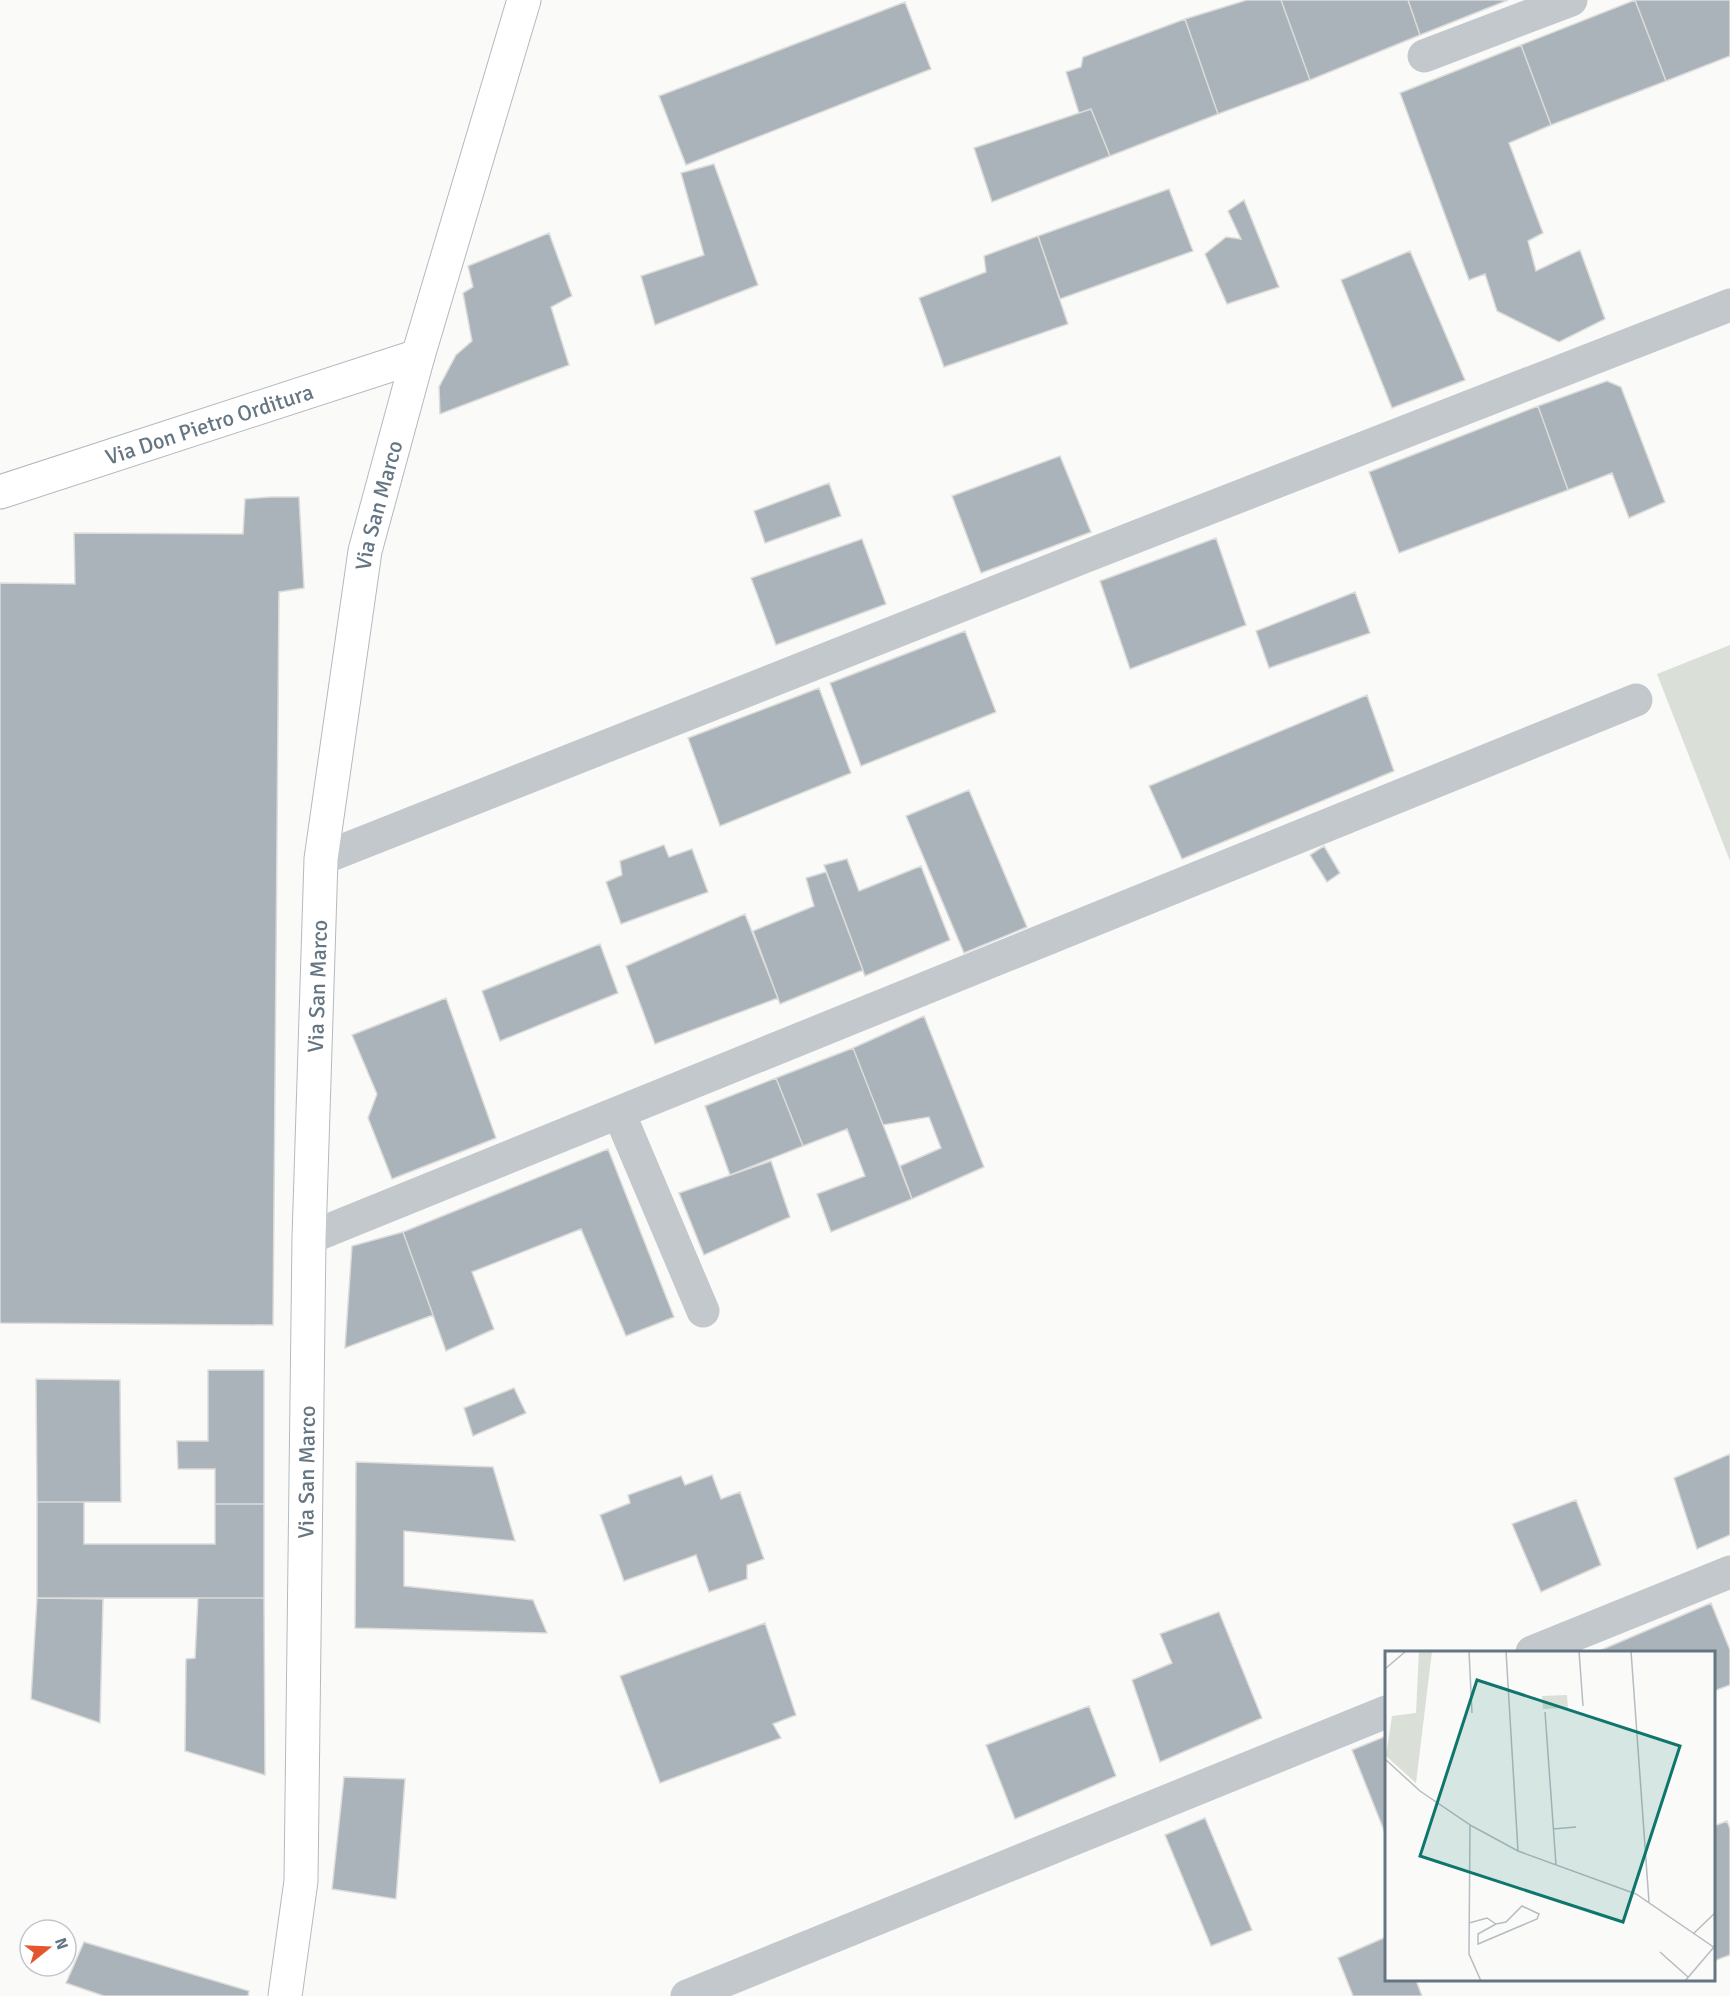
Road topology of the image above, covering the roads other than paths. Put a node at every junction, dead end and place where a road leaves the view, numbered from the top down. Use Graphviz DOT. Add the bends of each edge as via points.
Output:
graph roads {
  1 [pos="524,0"];
  2 [pos="1571,0"];
  3 [pos="1424,56"];
  4 [pos="1730,305"];
  5 [pos="418,356"];
  6 [pos="0,492"];
  7 [pos="1636,700"];
  8 [pos="321,859"];
  9 [pos="619,1113"];
  10 [pos="309,1238"];
  11 [pos="703,1311"];
  12 [pos="1730,1572"];
  13 [pos="1537,1651"];
  14 [pos="1385,1712"];
  15 [pos="285,1996"];
  16 [pos="687,1996"];
  1 -- 5 [label="street, Via San Marco"];
  2 -- 3 [label="street"];
  4 -- 8 [label="street"];
  5 -- 6 [label="street, Via Don Pietro Orditura"];
  5 -- 8 [label="street, Via San Marco" via="365,551"];
  7 -- 9 [label="street"];
  8 -- 10 [label="street, Via San Marco"];
  9 -- 10 [label="street"];
  9 -- 11 [label="street"];
  10 -- 15 [label="street, Via San Marco" via="301,1881"];
  12 -- 13 [label="street"];
  14 -- 16 [label="street"];
}
